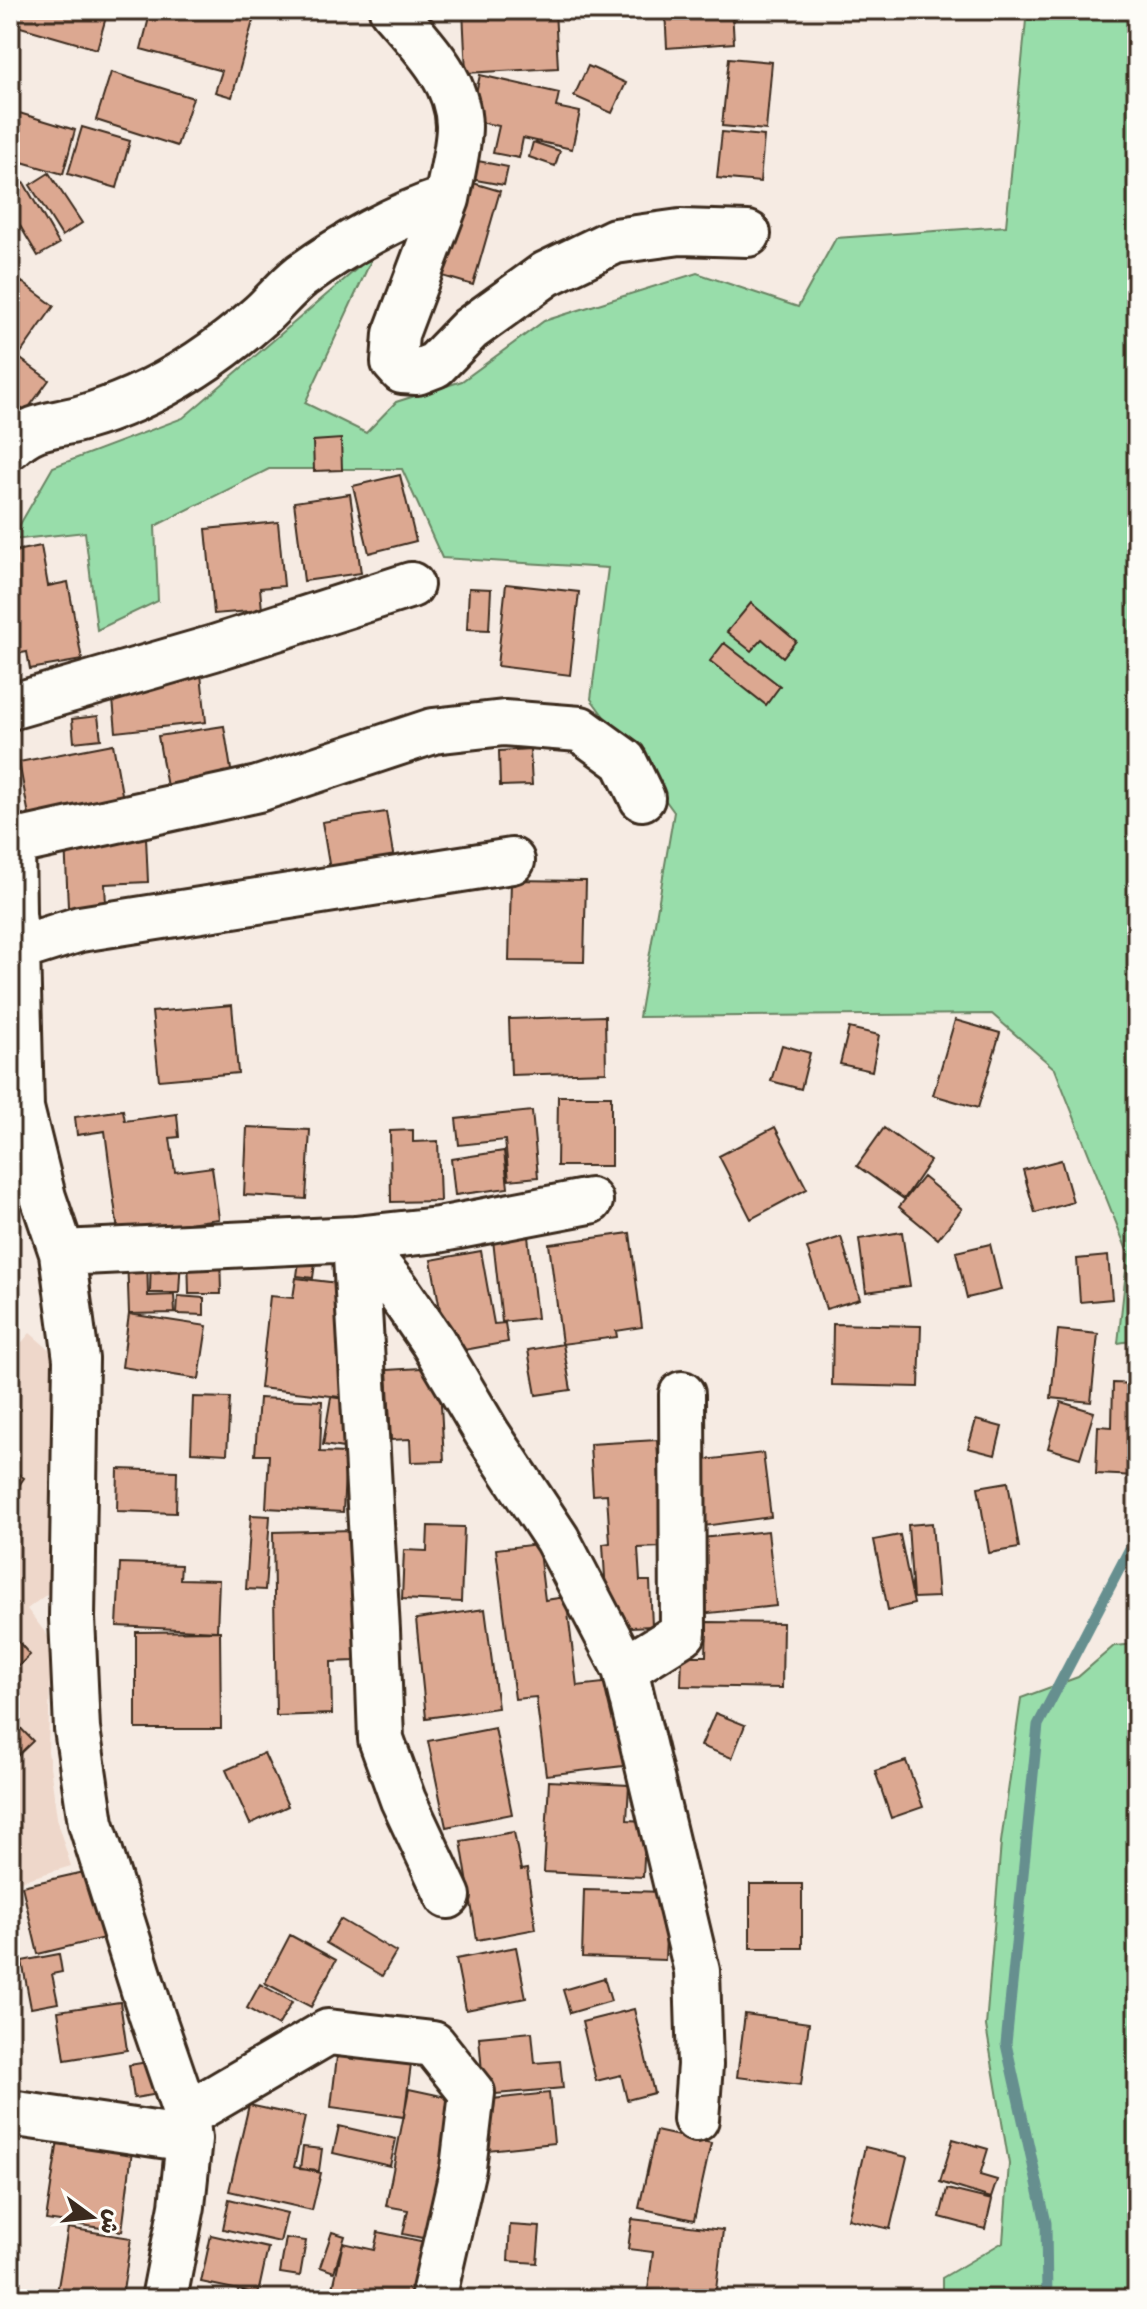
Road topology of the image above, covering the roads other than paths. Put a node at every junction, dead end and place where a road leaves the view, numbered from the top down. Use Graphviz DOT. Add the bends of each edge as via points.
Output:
graph roads {
  1 [pos="392,10"];
  2 [pos="447,199"];
  3 [pos="748,234"];
  4 [pos="10,446"];
  5 [pos="411,585"];
  6 [pos="10,707"];
  7 [pos="642,798"];
  8 [pos="11,839"];
  9 [pos="512,861"];
  10 [pos="17,949"];
  11 [pos="27,1199"];
  12 [pos="590,1201"];
  13 [pos="355,1239"];
  14 [pos="62,1253"];
  15 [pos="682,1394"];
  16 [pos="625,1669"];
  17 [pos="448,1896"];
  18 [pos="10,2113"];
  19 [pos="696,2119"];
  20 [pos="188,2127"];
  21 [pos="164,2299"];
  22 [pos="433,2299"];
  1 -- 2 [label="street" via="440,65 455,100 459,127"];
  2 -- 3 [label="street" via="396,334 394,362 402,371 435,365 470,329 546,274 615,241 680,232"];
  2 -- 4 [label="street" via="360,239 300,277 212,355 169,381 82,418 25,433"];
  5 -- 6 [label="street"];
  7 -- 8 [label="street" via="624,761 580,729 504,723 433,731 258,789"];
  8 -- 10 [label="street"];
  9 -- 10 [label="street" via="80,929"];
  10 -- 11 [label="street"];
  11 -- 14 [label="street"];
  12 -- 13 [label="street" via="438,1230"];
  13 -- 14 [label="street"];
  13 -- 16 [label="street" via="433,1342 557,1539"];
  13 -- 17 [label="street" via="381,1739"];
  14 -- 20 [label="street" via="76,1359 72,1618 77,1729 91,1823 146,2032"];
  15 -- 16 [label="street" via="683,1633"];
  16 -- 19 [label="street" via="697,1971"];
  18 -- 20 [label="street"];
  20 -- 21 [label="street" via="182,2206"];
  20 -- 22 [label="street" via="328,2032 433,2044 472,2093 463,2168"];
}
